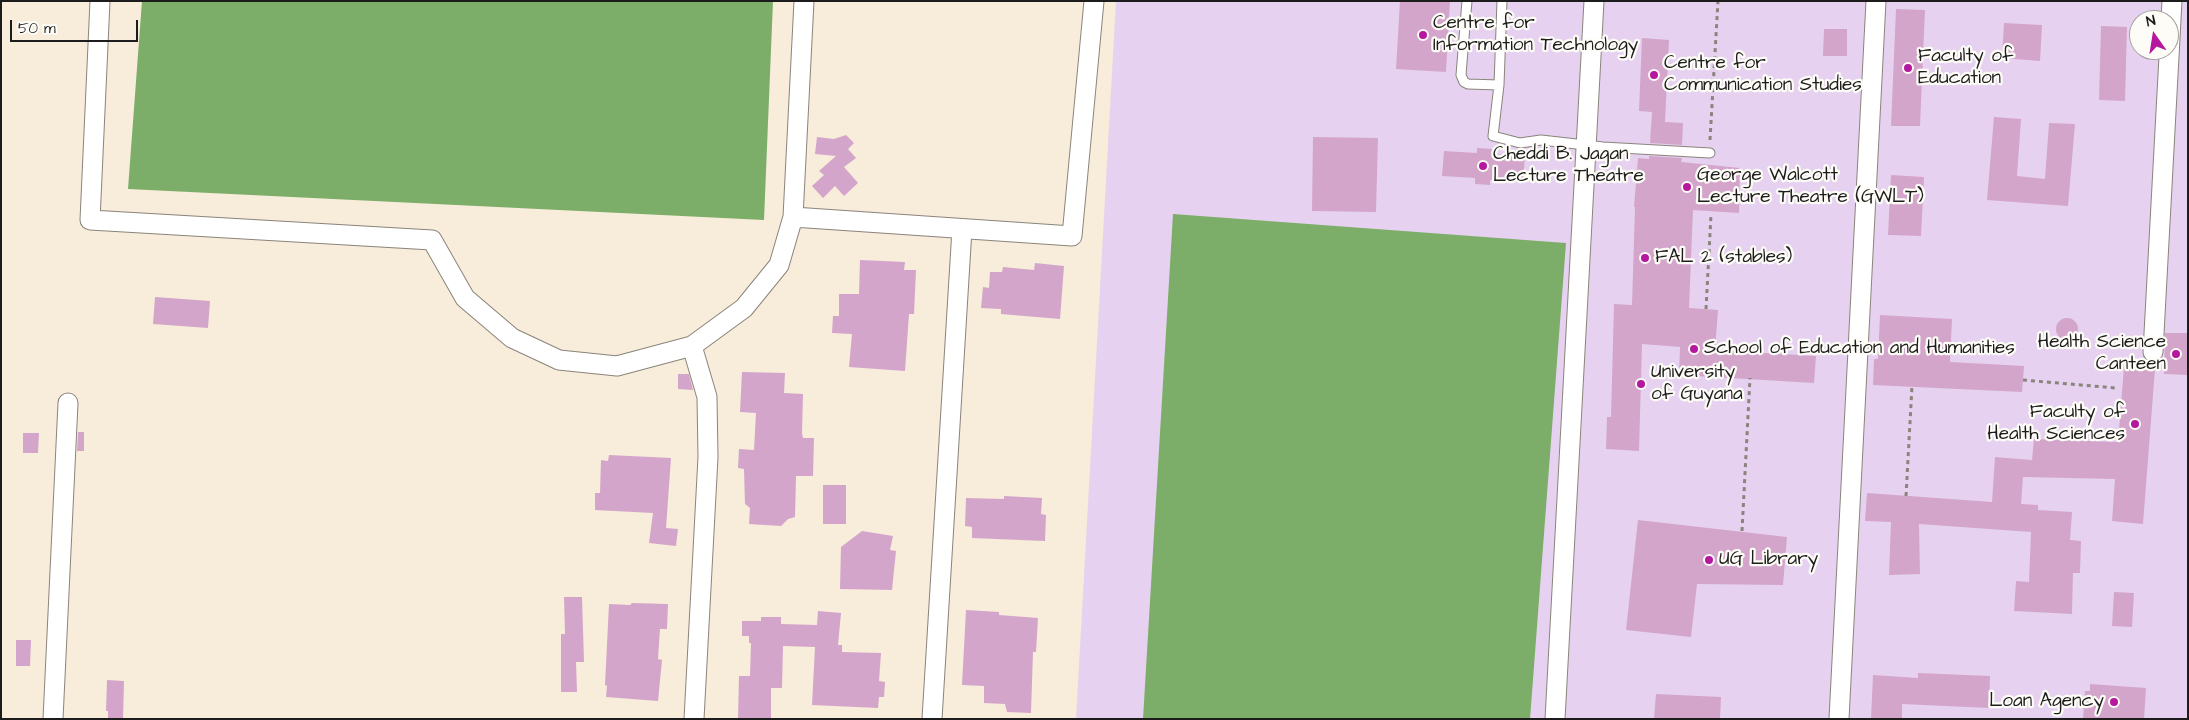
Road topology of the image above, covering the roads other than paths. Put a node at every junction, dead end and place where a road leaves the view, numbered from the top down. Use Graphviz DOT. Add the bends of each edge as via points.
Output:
graph roads {
  1 [pos="100,1"];
  2 [pos="804,1"];
  3 [pos="1094,1"];
  4 [pos="1467,1"];
  5 [pos="1502,1"];
  6 [pos="1594,1"];
  7 [pos="1876,1"];
  8 [pos="2172,1"];
  9 [pos="1499,85"];
  10 [pos="1587,144"];
  11 [pos="1710,152"];
  12 [pos="793,217"];
  13 [pos="962,229"];
  14 [pos="692,346"];
  15 [pos="2153,352"];
  16 [pos="68,403"];
  17 [pos="53,719"];
  18 [pos="694,719"];
  19 [pos="932,719"];
  20 [pos="1556,719"];
  21 [pos="1839,719"];
  1 -- 14 [label="street" via="90,220 432,240 465,298 512,338 559,360 617,366"];
  2 -- 12 [label="street"];
  3 -- 13 [label="street" via="1072,236"];
  4 -- 9 [label="lane" via="1461,75 1468,84"];
  5 -- 9 [label="lane"];
  6 -- 10 [label="street"];
  7 -- 21 [label="street"];
  8 -- 15 [label="street"];
  9 -- 10 [label="lane" via="1493,136 1520,143 1541,140"];
  10 -- 11 [label="lane"];
  10 -- 20 [label="street"];
  12 -- 13 [label="street"];
  12 -- 14 [label="street" via="779,265 744,308"];
  13 -- 19 [label="street"];
  14 -- 18 [label="street" via="707,396 708,457"];
  16 -- 17 [label="street"];
}
